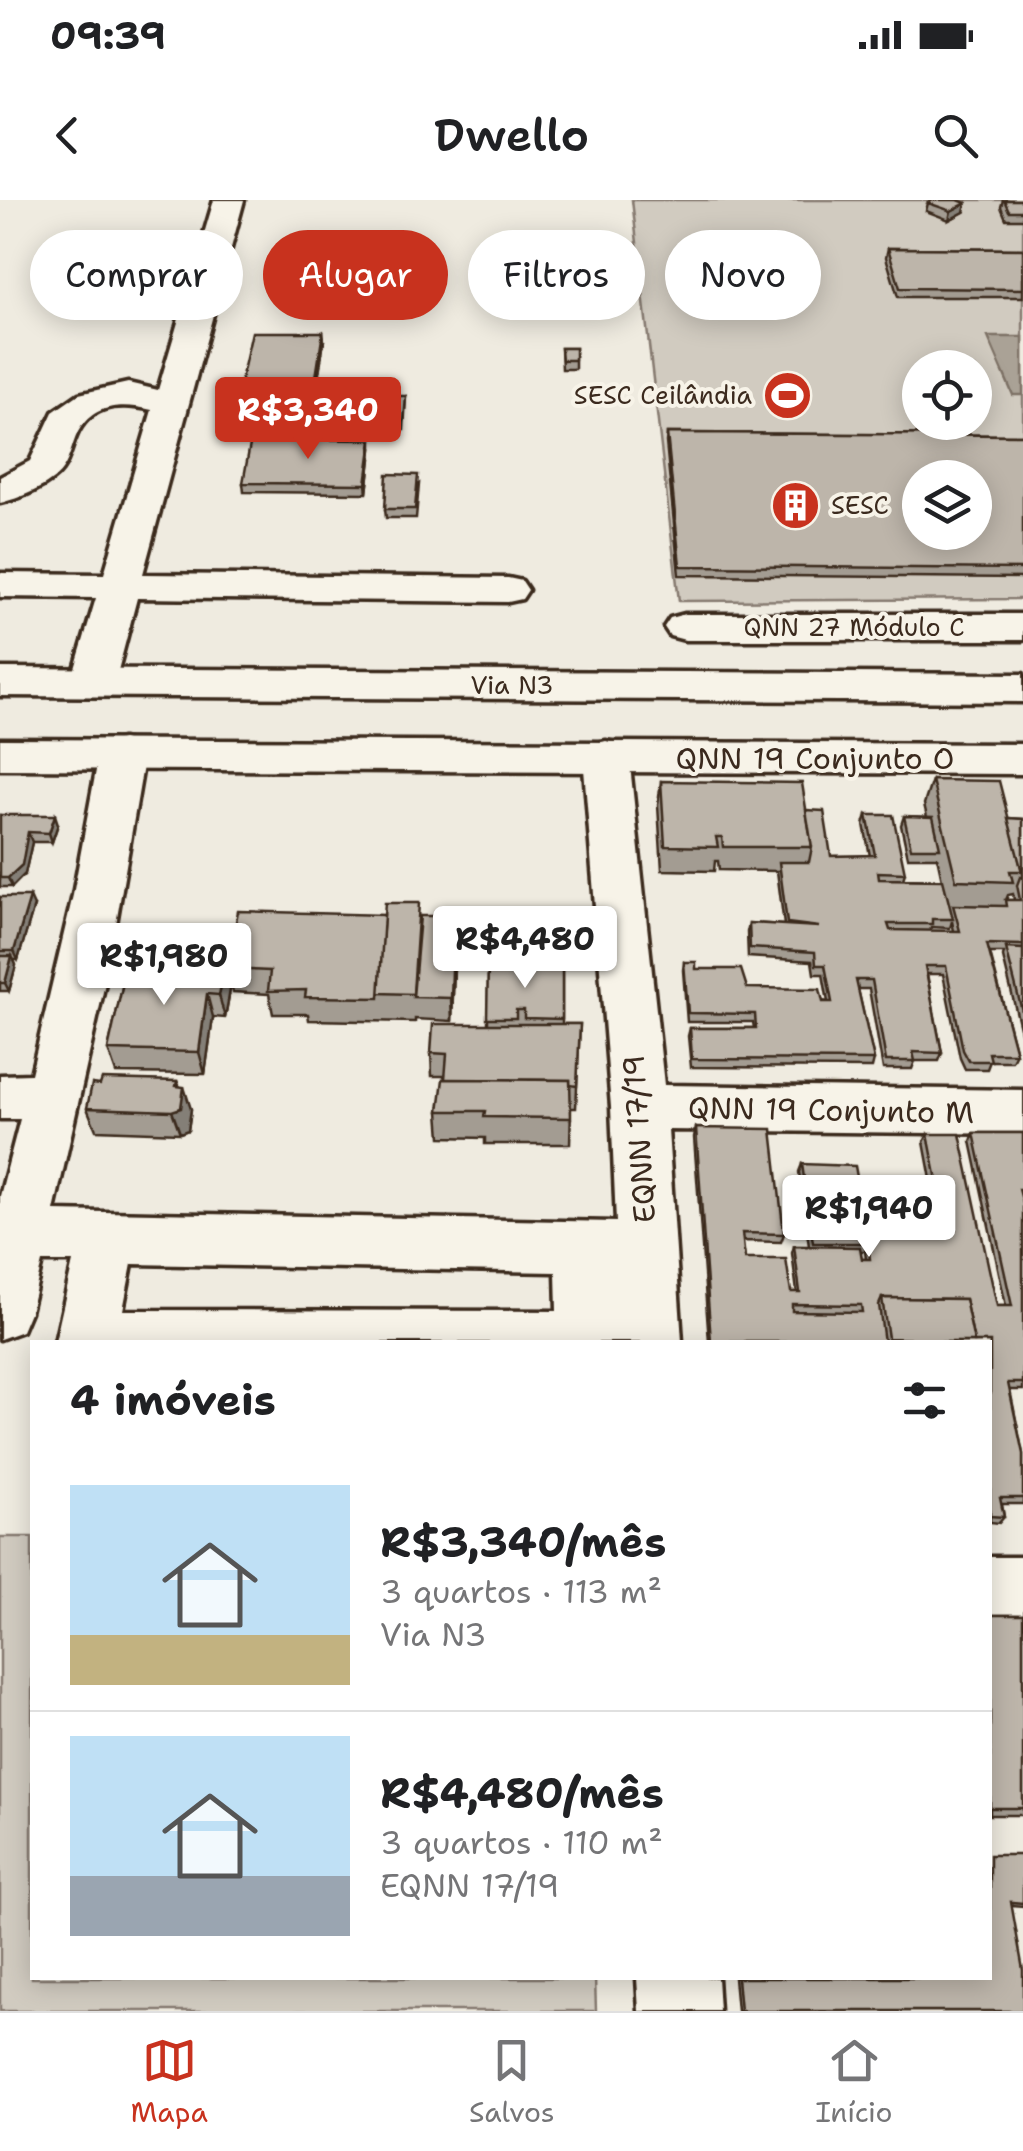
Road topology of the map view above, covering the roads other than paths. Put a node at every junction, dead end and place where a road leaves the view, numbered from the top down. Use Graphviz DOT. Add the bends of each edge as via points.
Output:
graph roads {
  1 [pos="230,201"];
  2 [pos="172,405"];
  3 [pos="0,492"];
  4 [pos="122,584"];
  5 [pos="0,585"];
  6 [pos="508,590"];
  7 [pos="685,627"];
  8 [pos="1023,627"];
  9 [pos="0,682"];
  10 [pos="93,682"];
  11 [pos="1023,688"];
  12 [pos="1023,740"];
  13 [pos="0,754"];
  14 [pos="122,754"];
  15 [pos="484,756"];
  16 [pos="606,756"];
  17 [pos="1023,759"];
  18 [pos="54,1096"];
  19 [pos="0,1097"];
  20 [pos="639,1107"];
  21 [pos="1023,1112"];
  22 [pos="19,1236"];
  23 [pos="108,1238"];
  24 [pos="585,1247"];
  25 [pos="647,1248"];
  26 [pos="0,1312"];
  27 [pos="87,1340"];
  28 [pos="589,1340"];
  29 [pos="652,1340"];
  30 [pos="992,1591"];
  31 [pos="1023,1592"];
  32 [pos="678,1980"];
  33 [pos="678,2011"];
  1 -- 2 [label="street"];
  2 -- 3 [label="street" via="128,393 91,400 66,420 46,467"];
  2 -- 4 [label="street"];
  4 -- 5 [label="street"];
  4 -- 6 [label="street"];
  4 -- 10 [label="street"];
  7 -- 8 [label="street, QNN 27 Módulo C"];
  9 -- 10 [label="street, Via N3"];
  10 -- 11 [label="street, Via N3"];
  12 -- 15 [label="street" via="653,736"];
  13 -- 14 [label="street"];
  14 -- 15 [label="street"];
  14 -- 18 [label="street"];
  15 -- 16 [label="street"];
  16 -- 17 [label="street, QNN 19 Conjunto O"];
  16 -- 20 [label="street, EQNN 17/19"];
  18 -- 19 [label="street"];
  18 -- 22 [label="street"];
  20 -- 21 [label="street, QNN 19 Conjunto M"];
  20 -- 25 [label="street, EQNN 17/19"];
  22 -- 23 [label="street"];
  22 -- 26 [label="street"];
  23 -- 24 [label="street"];
  23 -- 27 [label="street"];
  24 -- 25 [label="street"];
  24 -- 28 [label="street"];
  25 -- 29 [label="street, EQNN 17/19"];
  30 -- 31 [label="street"];
  32 -- 33 [label="street"];
}
